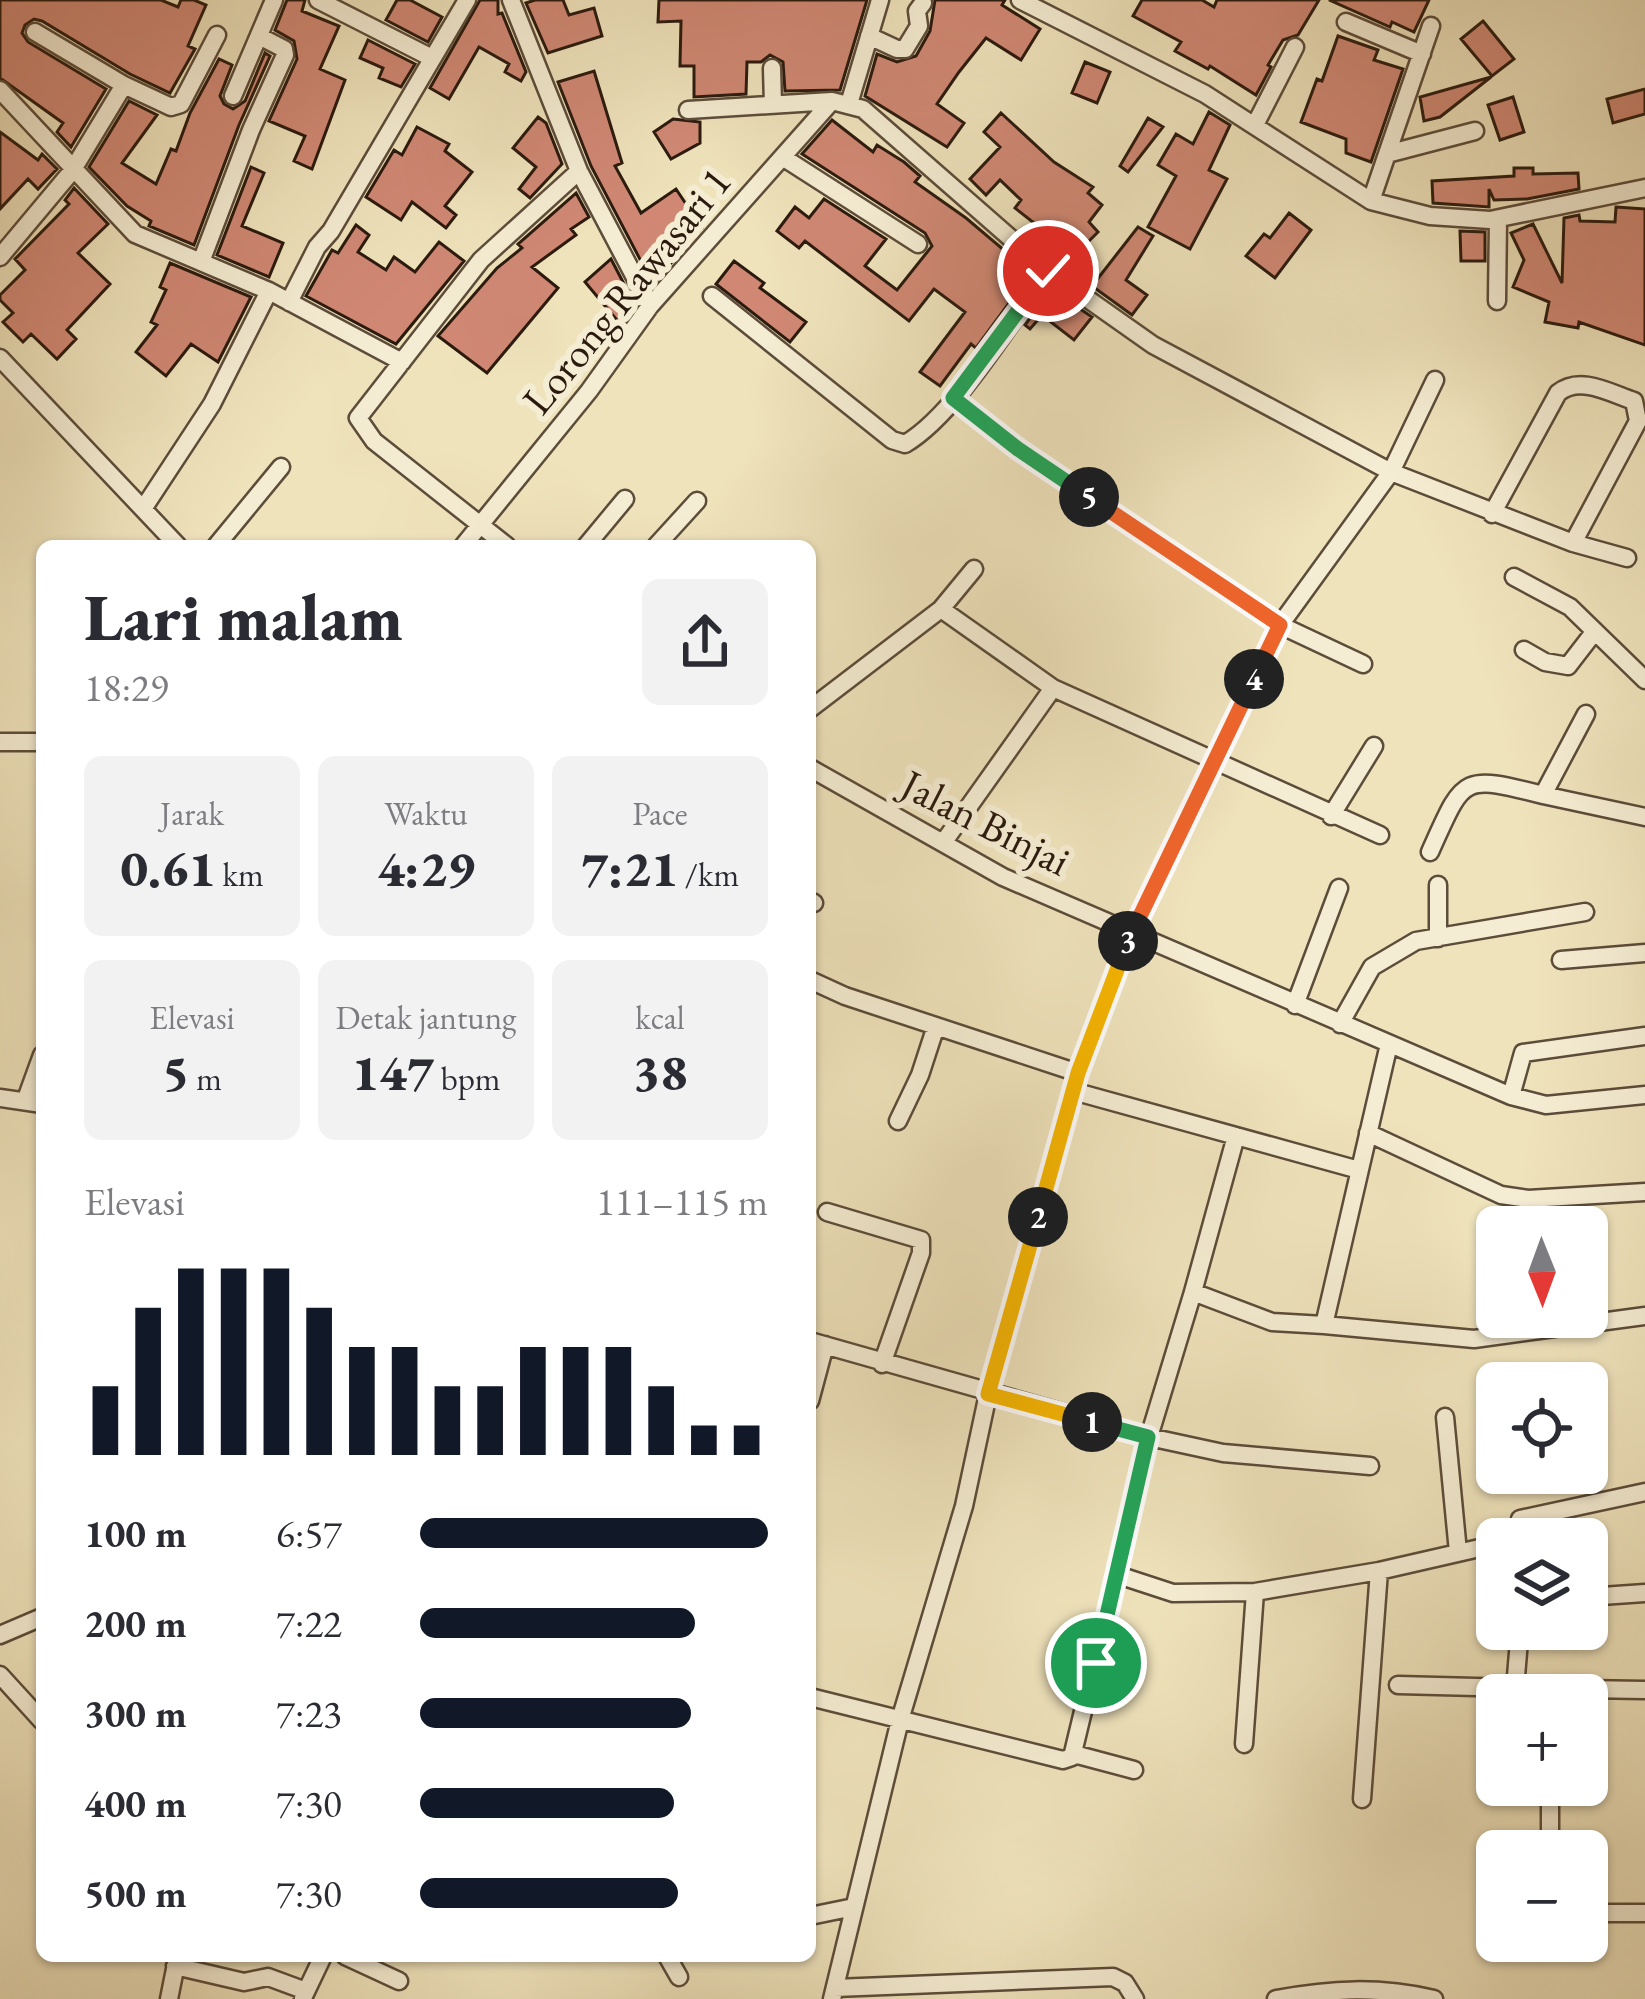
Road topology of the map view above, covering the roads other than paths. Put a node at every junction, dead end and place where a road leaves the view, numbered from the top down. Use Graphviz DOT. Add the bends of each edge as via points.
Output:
graph roads {
  1 [pos="274,0"];
  2 [pos="318,0"];
  3 [pos="467,0"];
  4 [pos="512,0"];
  5 [pos="880,0"];
  6 [pos="1020,0"];
  7 [pos="923,3"];
  8 [pos="1346,22"];
  9 [pos="1431,26"];
  10 [pos="34,32"];
  11 [pos="217,35"];
  12 [pos="259,36"];
  13 [pos="869,36"];
  14 [pos="1295,47"];
  15 [pos="1422,54"];
  16 [pos="432,58"];
  17 [pos="772,68"];
  18 [pos="124,86"];
  19 [pos="0,91"];
  20 [pos="233,96"];
  21 [pos="840,102"];
  22 [pos="773,105"];
  23 [pos="688,110"];
  24 [pos="1256,123"];
  25 [pos="1475,131"];
  26 [pos="1387,154"];
  27 [pos="784,158"];
  28 [pos="72,171"];
  29 [pos="579,171"];
  30 [pos="1645,188"];
  31 [pos="1371,201"];
  32 [pos="1498,219"];
  33 [pos="918,244"];
  34 [pos="0,257"];
  35 [pos="200,262"];
  36 [pos="1048,271"];
  37 [pos="269,291"];
  38 [pos="712,296"];
  39 [pos="1497,301"];
  40 [pos="289,302"];
  41 [pos="650,306"];
  42 [pos="0,358"];
  43 [pos="402,362"];
  44 [pos="1435,380"];
  45 [pos="953,398"];
  46 [pos="281,466"];
  47 [pos="1391,472"];
  48 [pos="625,499"];
  49 [pos="697,501"];
  50 [pos="143,509"];
  51 [pos="1492,514"];
  52 [pos="478,527"];
  53 [pos="171,540"];
  54 [pos="221,540"];
  55 [pos="468,540"];
  56 [pos="497,540"];
  57 [pos="591,540"];
  58 [pos="661,540"];
  59 [pos="1573,543"];
  60 [pos="1627,558"];
  61 [pos="974,569"];
  62 [pos="1514,578"];
  63 [pos="941,609"];
  64 [pos="1280,625"];
  65 [pos="1595,631"];
  66 [pos="1525,650"];
  67 [pos="1363,664"];
  68 [pos="1645,680"];
  69 [pos="1053,688"];
  70 [pos="816,704"];
  71 [pos="1586,714"];
  72 [pos="0,742"];
  73 [pos="36,742"];
  74 [pos="1374,746"];
  75 [pos="1215,759"];
  76 [pos="816,771"];
  77 [pos="1543,795"];
  78 [pos="1331,816"];
  79 [pos="1645,817"];
  80 [pos="1380,835"];
  81 [pos="943,843"];
  82 [pos="1430,853"];
  83 [pos="1438,885"];
  84 [pos="1339,889"];
  85 [pos="1585,912"];
  86 [pos="1132,933"];
  87 [pos="1438,938"];
  88 [pos="1645,953"];
  89 [pos="1561,960"];
  90 [pos="816,983"];
  91 [pos="1295,1005"];
  92 [pos="1340,1024"];
  93 [pos="936,1026"];
  94 [pos="1645,1036"];
  95 [pos="1388,1044"];
  96 [pos="1076,1082"];
  97 [pos="1645,1095"];
  98 [pos="1511,1096"];
  99 [pos="0,1098"];
  100 [pos="34,1102"];
  101 [pos="898,1121"];
  102 [pos="1368,1132"];
  103 [pos="1236,1136"];
  104 [pos="1359,1170"];
  105 [pos="1645,1192"];
  106 [pos="827,1212"];
  107 [pos="1193,1292"];
  108 [pos="1645,1316"];
  109 [pos="1324,1325"];
  110 [pos="818,1343"];
  111 [pos="882,1364"];
  112 [pos="988,1394"];
  113 [pos="1445,1417"];
  114 [pos="1148,1437"];
  115 [pos="1370,1466"];
  116 [pos="1645,1492"];
  117 [pos="1525,1518"];
  118 [pos="1476,1548"];
  119 [pos="1457,1552"];
  120 [pos="1379,1571"];
  121 [pos="1118,1575"];
  122 [pos="1255,1592"];
  123 [pos="1645,1593"];
  124 [pos="1608,1596"];
  125 [pos="36,1620"];
  126 [pos="0,1635"];
  127 [pos="1519,1650"];
  128 [pos="0,1676"];
  129 [pos="1398,1685"];
  130 [pos="1608,1689"];
  131 [pos="1645,1690"];
  132 [pos="816,1699"];
  133 [pos="36,1715"];
  134 [pos="900,1720"];
  135 [pos="1244,1744"];
  136 [pos="1074,1754"];
  137 [pos="1134,1770"];
  138 [pos="1362,1799"];
  139 [pos="854,1907"];
  140 [pos="1608,1913"];
  141 [pos="1645,1913"];
  142 [pos="816,1915"];
  143 [pos="176,1962"];
  144 [pos="179,1962"];
  145 [pos="320,1962"];
  146 [pos="358,1962"];
  147 [pos="670,1962"];
  148 [pos="679,1977"];
  149 [pos="399,1981"];
  150 [pos="833,1994"];
  151 [pos="304,1995"];
  152 [pos="169,1999"];
  153 [pos="1135,1999"];
  154 [pos="1276,1999"];
  155 [pos="1433,1999"];
  1 -- 12 [label="street"];
  2 -- 16 [label="street"];
  3 -- 16 [label="street"];
  4 -- 29 [label="street"];
  5 -- 13 [label="street"];
  6 -- 24 [label="street"];
  7 -- 13 [label="street" via="905,49"];
  8 -- 15 [label="street"];
  9 -- 15 [label="street"];
  10 -- 18 [label="street"];
  11 -- 18 [label="street" via="176,106"];
  12 -- 20 [label="street"];
  12 -- 35 [label="street" via="286,55"];
  13 -- 21 [label="street"];
  14 -- 24 [label="street"];
  15 -- 26 [label="street"];
  16 -- 40 [label="street"];
  17 -- 22 [label="street"];
  18 -- 28 [label="street"];
  19 -- 28 [label="street"];
  21 -- 22 [label="street"];
  21 -- 27 [label="street, Lorong Rawasari 1"];
  21 -- 36 [label="street" via="862,109"];
  22 -- 23 [label="street"];
  24 -- 31 [label="street"];
  25 -- 26 [label="street"];
  26 -- 31 [label="street"];
  27 -- 33 [label="street"];
  27 -- 41 [label="street, Lorong Rawasari 1"];
  28 -- 34 [label="street"];
  28 -- 35 [label="street" via="135,234"];
  29 -- 41 [label="street"];
  29 -- 43 [label="street" via="481,260"];
  30 -- 32 [label="street"];
  31 -- 32 [label="street" via="1430,216"];
  32 -- 39 [label="street"];
  35 -- 37 [label="street"];
  36 -- 45 [label="street"];
  36 -- 47 [label="street" via="1154,345"];
  37 -- 40 [label="street"];
  37 -- 50 [label="street" via="212,404"];
  38 -- 45 [label="street" via="892,440 905,444 920,435"];
  40 -- 43 [label="street"];
  41 -- 52 [label="street, Lorong Rawasari 1"];
  42 -- 50 [label="street"];
  43 -- 52 [label="street" via="359,425"];
  44 -- 47 [label="street"];
  45 -- 64 [label="street"];
  46 -- 54 [label="street"];
  47 -- 51 [label="street"];
  47 -- 64 [label="street"];
  48 -- 57 [label="street"];
  49 -- 58 [label="street"];
  50 -- 53 [label="street"];
  51 -- 59 [label="street"];
  51 -- 59 [label="street" via="1568,385 1634,401 1638,421"];
  52 -- 55 [label="street, Lorong Rawasari 1"];
  52 -- 56 [label="street"];
  59 -- 60 [label="street"];
  61 -- 63 [label="street"];
  62 -- 65 [label="street" via="1570,607"];
  63 -- 69 [label="street"];
  63 -- 70 [label="street"];
  64 -- 67 [label="street"];
  64 -- 75 [label="street"];
  65 -- 66 [label="street" via="1568,665"];
  65 -- 68 [label="street"];
  69 -- 75 [label="street"];
  69 -- 81 [label="street"];
  71 -- 77 [label="street"];
  72 -- 73 [label="street"];
  74 -- 78 [label="street"];
  75 -- 78 [label="street"];
  75 -- 86 [label="street"];
  76 -- 81 [label="street, Jalan Binjai"];
  77 -- 79 [label="street"];
  77 -- 82 [label="street" via="1472,782"];
  78 -- 80 [label="street"];
  81 -- 86 [label="street, Jalan Binjai"];
  83 -- 87 [label="street"];
  84 -- 91 [label="street"];
  85 -- 87 [label="street"];
  86 -- 91 [label="street, Jalan Binjai"];
  86 -- 96 [label="street"];
  87 -- 92 [label="street" via="1416,941 1372,967"];
  88 -- 89 [label="street"];
  90 -- 93 [label="street"];
  91 -- 92 [label="street, Jalan Binjai"];
  92 -- 95 [label="street, Jalan Binjai"];
  93 -- 96 [label="street"];
  93 -- 101 [label="street"];
  94 -- 98 [label="street" via="1523,1053"];
  95 -- 98 [label="street, Jalan Binjai"];
  95 -- 102 [label="street"];
  96 -- 103 [label="street"];
  96 -- 112 [label="street"];
  97 -- 98 [label="street, Jalan Binjai" via="1546,1105"];
  99 -- 100 [label="street"];
  102 -- 104 [label="street"];
  102 -- 105 [label="street" via="1501,1196"];
  103 -- 104 [label="street"];
  103 -- 107 [label="street"];
  104 -- 109 [label="street"];
  106 -- 111 [label="street" via="921,1240"];
  107 -- 109 [label="street" via="1272,1322"];
  107 -- 114 [label="street"];
  108 -- 109 [label="street" via="1474,1339"];
  110 -- 111 [label="street"];
  111 -- 112 [label="street"];
  112 -- 114 [label="street"];
  112 -- 134 [label="street" via="964,1506"];
  113 -- 119 [label="street"];
  114 -- 115 [label="street" via="1223,1453"];
  114 -- 121 [label="street"];
  116 -- 117 [label="street"];
  118 -- 119 [label="street"];
  119 -- 120 [label="street"];
  120 -- 122 [label="street"];
  120 -- 138 [label="street"];
  121 -- 122 [label="street" via="1173,1593"];
  121 -- 136 [label="street"];
  122 -- 135 [label="street"];
  123 -- 124 [label="street"];
  125 -- 126 [label="street"];
  127 -- 129 [label="street" via="1516,1688"];
  128 -- 133 [label="street"];
  130 -- 131 [label="street"];
  132 -- 134 [label="street"];
  134 -- 136 [label="street" via="1063,1760"];
  134 -- 139 [label="street"];
  136 -- 137 [label="street"];
  139 -- 142 [label="street"];
  139 -- 150 [label="street"];
  140 -- 141 [label="street"];
  143 -- 152 [label="street"];
  144 -- 151 [label="street" via="244,1982 264,1976"];
  145 -- 151 [label="street"];
  146 -- 149 [label="street"];
  147 -- 148 [label="street"];
  150 -- 153 [label="street" via="1113,1977"];
  154 -- 155 [label="street" via="1390,1988"];
}
